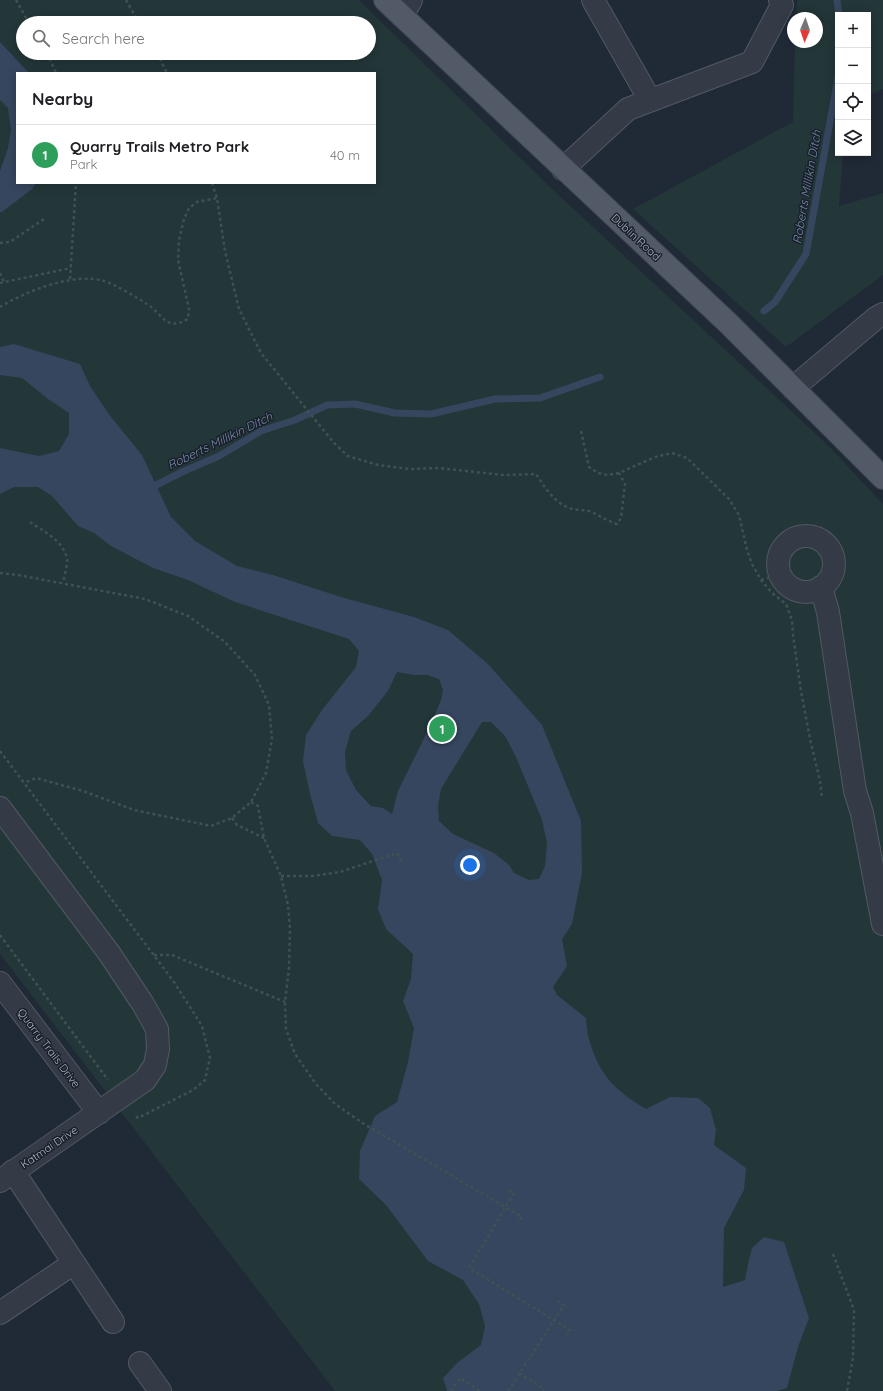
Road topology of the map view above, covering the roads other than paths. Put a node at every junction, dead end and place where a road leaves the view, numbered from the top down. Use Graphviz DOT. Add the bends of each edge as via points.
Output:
graph roads {
  1 [pos="385,0"];
  2 [pos="593,0"];
  3 [pos="780,0"];
  4 [pos="407,8"];
  5 [pos="650,100"];
  6 [pos="563,169"];
  7 [pos="883,314"];
  8 [pos="793,388"];
  9 [pos="883,478"];
  10 [pos="821,587"];
  11 [pos="0,808"];
  12 [pos="883,924"];
  13 [pos="0,983"];
  14 [pos="99,1113"];
  15 [pos="7,1176"];
  16 [pos="74,1262"];
  17 [pos="0,1313"];
  18 [pos="113,1322"];
  19 [pos="140,1363"];
  20 [pos="160,1391"];
  1 -- 4 [label="main road, Dublin Road"];
  2 -- 5 [label="street"];
  3 -- 5 [label="street" via="782,5 752,62"];
  4 -- 6 [label="main road, Dublin Road"];
  5 -- 6 [label="street" via="628,109"];
  6 -- 8 [label="main road, Dublin Road" via="728,323"];
  7 -- 8 [label="street"];
  8 -- 9 [label="main road, Dublin Road"];
  10 -- 10 [label="street" via="802,592 770,577 779,554 791,539 810,536 827,545 832,553 833,572"];
  10 -- 12 [label="street" via="828,612 855,791 862,813"];
  11 -- 14 [label="street, Katmai Drive" via="108,953 157,1029 158,1049 155,1065 145,1080"];
  13 -- 14 [label="street, Quarry Trails Drive"];
  14 -- 15 [label="street, Katmai Drive"];
  15 -- 16 [label="street"];
  16 -- 17 [label="street"];
  16 -- 18 [label="street"];
  19 -- 20 [label="street"];
}
